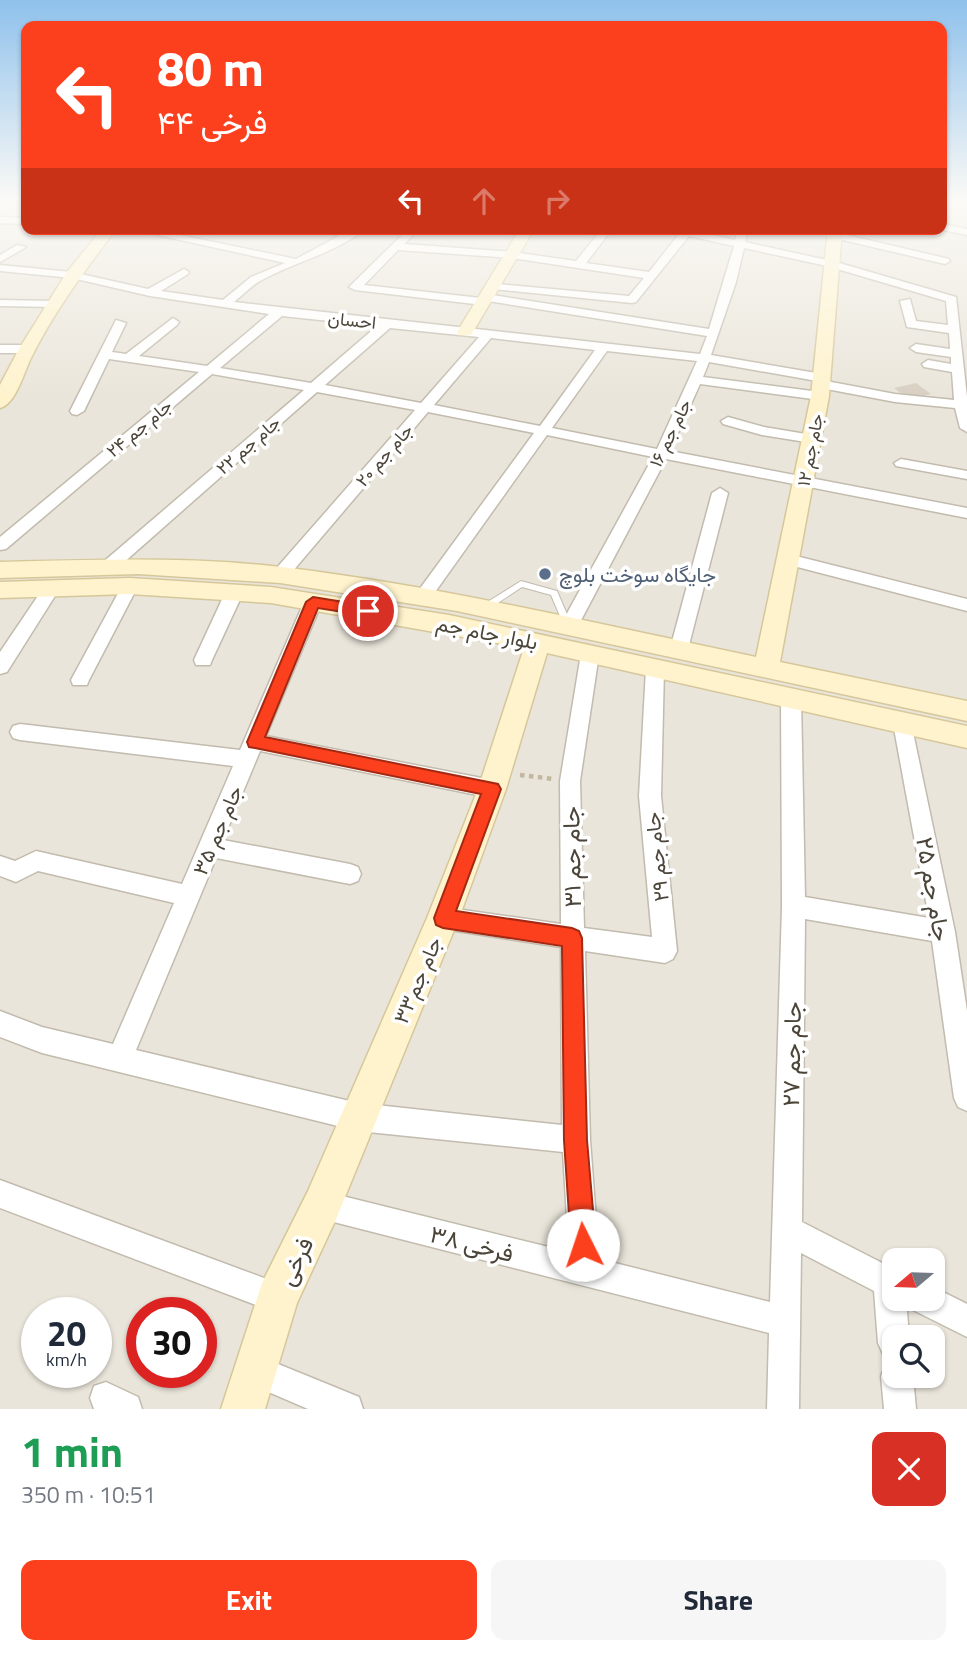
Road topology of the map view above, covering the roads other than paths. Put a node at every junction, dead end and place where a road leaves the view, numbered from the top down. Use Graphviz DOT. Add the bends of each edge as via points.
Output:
graph roads {
  1 [pos="79,267"];
  2 [pos="286,267"];
  3 [pos="376,267"];
  4 [pos="505,267"];
  5 [pos="591,267"];
  6 [pos="657,267"];
  7 [pos="732,267"];
  8 [pos="832,267"];
  9 [pos="838,267"];
  10 [pos="0,268"];
  11 [pos="184,272"];
  12 [pos="72,275"];
  13 [pos="652,276"];
  14 [pos="150,293"];
  15 [pos="487,295"];
  16 [pos="906,301"];
  17 [pos="0,303"];
  18 [pos="54,304"];
  19 [pos="225,304"];
  20 [pos="279,312"];
  21 [pos="173,322"];
  22 [pos="120,323"];
  23 [pos="387,324"];
  24 [pos="955,330"];
  25 [pos="464,332"];
  26 [pos="713,334"];
  27 [pos="487,335"];
  28 [pos="603,348"];
  29 [pos="916,348"];
  30 [pos="0,349"];
  31 [pos="27,349"];
  32 [pos="103,354"];
  33 [pos="957,354"];
  34 [pos="130,357"];
  35 [pos="706,358"];
  36 [pos="928,364"];
  37 [pos="211,368"];
  38 [pos="958,369"];
  39 [pos="695,380"];
  40 [pos="821,386"];
  41 [pos="314,387"];
  42 [pos="0,404"];
  43 [pos="961,405"];
  44 [pos="425,408"];
  45 [pos="77,411"];
  46 [pos="728,421"];
  47 [pos="967,428"];
  48 [pos="545,430"];
  49 [pos="812,439"];
  50 [pos="661,454"];
  51 [pos="901,463"];
  52 [pos="967,475"];
  53 [pos="803,484"];
  54 [pos="720,493"];
  55 [pos="967,513"];
  56 [pos="0,545"];
  57 [pos="788,559"];
  58 [pos="108,567"];
  59 [pos="0,570"];
  60 [pos="276,585"];
  61 [pos="130,586"];
  62 [pos="52,588"];
  63 [pos="0,590"];
  64 [pos="234,593"];
  65 [pos="422,597"];
  66 [pos="313,602"];
  67 [pos="967,605"];
  68 [pos="569,626"];
  69 [pos="537,642"];
  70 [pos="679,649"];
  71 [pos="590,654"];
  72 [pos="203,660"];
  73 [pos="0,667"];
  74 [pos="766,668"];
  75 [pos="655,669"];
  76 [pos="80,680"];
  77 [pos="792,698"];
  78 [pos="967,711"];
  79 [pos="903,723"];
  80 [pos="20,732"];
  81 [pos="967,737"];
  82 [pos="251,750"];
  83 [pos="494,781"];
  84 [pos="210,846"];
  85 [pos="0,866"];
  86 [pos="350,874"];
  87 [pos="189,896"];
  88 [pos="794,906"];
  89 [pos="443,918"];
  90 [pos="943,932"];
  91 [pos="572,938"];
  92 [pos="0,1024"];
  93 [pos="120,1058"];
  94 [pos="967,1098"];
  95 [pos="358,1117"];
  96 [pos="576,1140"];
  97 [pos="0,1194"];
  98 [pos="322,1205"];
  99 [pos="787,1230"];
  100 [pos="585,1272"];
  101 [pos="882,1278"];
  102 [pos="277,1298"];
  103 [pos="945,1310"];
  104 [pos="785,1321"];
  105 [pos="967,1321"];
  106 [pos="256,1371"];
  107 [pos="898,1388"];
  108 [pos="243,1409"];
  109 [pos="347,1409"];
  110 [pos="783,1409"];
  111 [pos="900,1409"];
  1 -- 12 [label="street"];
  2 -- 19 [label="street" via="255,279"];
  3 -- 15 [label="street" via="355,287"];
  4 -- 15 [label="street"];
  5 -- 13 [label="street"];
  6 -- 13 [label="street"];
  7 -- 26 [label="street, جام جم ۱۶"];
  8 -- 40 [label="street, جام جم ۱۲"];
  9 -- 24 [label="street" via="952,299"];
  10 -- 12 [label="street, احسان"];
  11 -- 14 [label="street"];
  12 -- 14 [label="street, احسان"];
  12 -- 18 [label="street"];
  13 -- 15 [label="street" via="632,300"];
  14 -- 19 [label="street, احسان"];
  15 -- 25 [label="street"];
  15 -- 26 [label="street"];
  16 -- 24 [label="street" via="911,324"];
  17 -- 18 [label="street"];
  18 -- 31 [label="street"];
  19 -- 20 [label="street, احسان"];
  20 -- 23 [label="street, احسان"];
  20 -- 37 [label="street, جام جم ۲۴"];
  21 -- 34 [label="street"];
  22 -- 32 [label="street"];
  23 -- 25 [label="street, احسان"];
  23 -- 41 [label="street, جام جم ۲۲"];
  24 -- 33 [label="street"];
  25 -- 27 [label="street, احسان"];
  26 -- 35 [label="street, جام جم ۱۶"];
  27 -- 28 [label="street, احسان"];
  27 -- 44 [label="street, جام جم ۲۰"];
  28 -- 35 [label="street, احسان"];
  28 -- 48 [label="street"];
  29 -- 33 [label="street"];
  30 -- 31 [label="street"];
  31 -- 42 [label="street"];
  32 -- 34 [label="street"];
  32 -- 45 [label="street"];
  33 -- 38 [label="street"];
  34 -- 37 [label="street"];
  35 -- 39 [label="street, جام جم ۱۶"];
  35 -- 40 [label="street, احسان"];
  36 -- 38 [label="street"];
  37 -- 41 [label="street"];
  37 -- 56 [label="street, جام جم ۲۴"];
  38 -- 43 [label="street"];
  39 -- 40 [label="street"];
  39 -- 50 [label="street, جام جم ۱۶"];
  40 -- 43 [label="street"];
  40 -- 49 [label="street, جام جم ۱۲"];
  41 -- 44 [label="street"];
  41 -- 58 [label="street, جام جم ۲۲"];
  43 -- 47 [label="street"];
  44 -- 48 [label="street"];
  44 -- 60 [label="street, جام جم ۲۰"];
  46 -- 49 [label="street"];
  48 -- 50 [label="street"];
  48 -- 65 [label="street"];
  49 -- 53 [label="street, جام جم ۱۲"];
  50 -- 53 [label="street"];
  50 -- 68 [label="street, جام جم ۱۶"];
  51 -- 52 [label="street"];
  53 -- 55 [label="street"];
  53 -- 57 [label="street, جام جم ۱۲"];
  54 -- 70 [label="street"];
  57 -- 67 [label="street"];
  57 -- 74 [label="street, جام جم ۱۲"];
  58 -- 59 [label="street, بلوار جام جم"];
  58 -- 60 [label="street, بلوار جام جم" via="138,566"];
  60 -- 64 [label="street, بلوار جام جم"];
  60 -- 65 [label="street, بلوار جام جم"];
  60 -- 66 [label="street, بلوار جام جم"];
  61 -- 62 [label="street, بلوار جام جم"];
  61 -- 64 [label="street, بلوار جام جم"];
  61 -- 76 [label="street"];
  62 -- 63 [label="street, بلوار جام جم"];
  62 -- 73 [label="street"];
  64 -- 72 [label="street"];
  65 -- 68 [label="street, بلوار جام جم"];
  66 -- 69 [label="street, بلوار جام جم"];
  66 -- 82 [label="street, جام جم ۳۵"];
  68 -- 70 [label="street, بلوار جام جم"];
  69 -- 71 [label="street, بلوار جام جم"];
  69 -- 83 [label="street, جام جم۳۳"];
  70 -- 74 [label="street, بلوار جام جم"];
  71 -- 75 [label="street, بلوار جام جم"];
  71 -- 91 [label="street, جام جم ۳۱" via="570,781"];
  74 -- 78 [label="street, بلوار جام جم"];
  75 -- 77 [label="street, بلوار جام جم"];
  75 -- 91 [label="street, جام جم ۲۹" via="650,796 665,951"];
  77 -- 79 [label="street, بلوار جام جم"];
  77 -- 88 [label="street, جام جم ۲۷"];
  79 -- 81 [label="street, بلوار جام جم"];
  79 -- 90 [label="street, جام جم ۲۵"];
  80 -- 82 [label="street"];
  82 -- 83 [label="street"];
  82 -- 84 [label="street, جام جم ۳۵"];
  83 -- 89 [label="street, جام جم۳۳"];
  84 -- 86 [label="street"];
  84 -- 87 [label="street, جام جم ۳۵"];
  85 -- 87 [label="street" via="16,872 36,861"];
  87 -- 93 [label="street, جام جم ۳۵"];
  88 -- 90 [label="street"];
  88 -- 99 [label="street, جام جم ۲۷"];
  89 -- 91 [label="street"];
  89 -- 95 [label="street, جام جم۳۳"];
  90 -- 94 [label="street, جام جم ۲۵"];
  91 -- 96 [label="street, جام جم ۳۱"];
  92 -- 93 [label="street" via="42,1040"];
  93 -- 95 [label="street"];
  95 -- 96 [label="street"];
  95 -- 98 [label="street, فرخی"];
  96 -- 100 [label="street, جام جم ۳۱"];
  97 -- 102 [label="street"];
  98 -- 100 [label="street, فرخی ۳۸"];
  98 -- 102 [label="street, فرخی"];
  99 -- 101 [label="street"];
  99 -- 104 [label="street, جام جم ۲۷"];
  100 -- 104 [label="street, فرخی ۳۸"];
  102 -- 106 [label="street, فرخی"];
  103 -- 105 [label="street"];
  104 -- 110 [label="street, جام جم ۲۷"];
  106 -- 108 [label="street, فرخی"];
  106 -- 109 [label="street"];
  107 -- 111 [label="street"];
}
